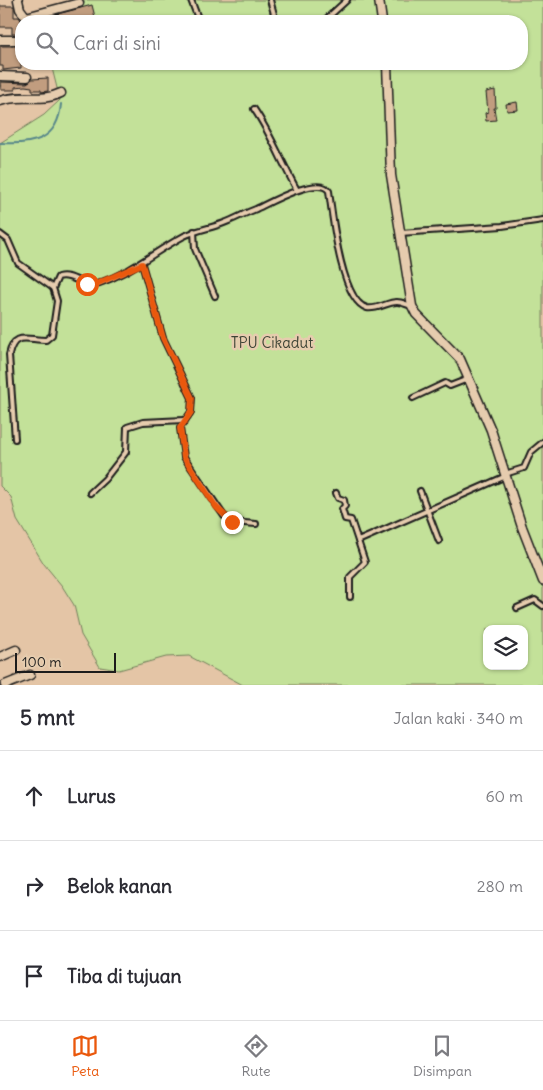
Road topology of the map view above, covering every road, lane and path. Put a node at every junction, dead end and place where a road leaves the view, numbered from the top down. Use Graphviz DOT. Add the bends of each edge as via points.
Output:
graph roads {
  1 [pos="18,0"];
  2 [pos="191,0"];
  3 [pos="270,0"];
  4 [pos="347,0"];
  5 [pos="379,0"];
  6 [pos="79,3"];
  7 [pos="25,15"];
  8 [pos="30,15"];
  9 [pos="196,15"];
  10 [pos="274,15"];
  11 [pos="331,15"];
  12 [pos="381,15"];
  13 [pos="0,40"];
  14 [pos="15,40"];
  15 [pos="387,70"];
  16 [pos="0,76"];
  17 [pos="27,77"];
  18 [pos="61,93"];
  19 [pos="0,101"];
  20 [pos="254,109"];
  21 [pos="297,190"];
  22 [pos="543,220"];
  23 [pos="194,231"];
  24 [pos="400,233"];
  25 [pos="0,234"];
  26 [pos="142,264"];
  27 [pos="53,288"];
  28 [pos="215,296"];
  29 [pos="412,306"];
  30 [pos="468,379"];
  31 [pos="413,398"];
  32 [pos="184,420"];
  33 [pos="15,439"];
  34 [pos="543,442"];
  35 [pos="505,475"];
  36 [pos="420,491"];
  37 [pos="90,493"];
  38 [pos="336,493"];
  39 [pos="428,510"];
  40 [pos="256,524"];
  41 [pos="358,541"];
  42 [pos="439,542"];
  43 [pos="543,581"];
  44 [pos="350,597"];
  45 [pos="543,606"];
  46 [pos="517,608"];
  47 [pos="16,650"];
  48 [pos="0,657"];
  49 [pos="30,675"];
  50 [pos="5,685"];
  1 -- 7 [label="street"];
  2 -- 9 [label="lane"];
  3 -- 10 [label="lane"];
  4 -- 11 [label="lane"];
  5 -- 12 [label="street"];
  6 -- 8 [label="street"];
  13 -- 14 [label="street"];
  15 -- 24 [label="street" via="390,152"];
  16 -- 17 [label="street"];
  18 -- 19 [label="street" via="46,99 24,96"];
  20 -- 21 [label="lane"];
  21 -- 23 [label="lane" via="224,223"];
  21 -- 29 [label="lane" via="322,186 329,191 337,246 353,295 361,305 370,308 397,302"];
  22 -- 24 [label="lane"];
  23 -- 26 [label="lane"];
  23 -- 28 [label="lane" via="195,249"];
  24 -- 29 [label="street"];
  25 -- 27 [label="lane" via="11,246 18,263"];
  26 -- 27 [label="lane" via="91,285 64,275 58,277"];
  26 -- 32 [label="lane" via="163,338 192,398 191,412"];
  27 -- 33 [label="lane" via="57,301 52,335 46,340 22,339 11,344"];
  29 -- 30 [label="street" via="425,324 453,350"];
  30 -- 31 [label="lane" via="450,386 445,383"];
  30 -- 35 [label="street" via="491,430"];
  32 -- 37 [label="lane" via="143,422 127,427 126,452"];
  32 -- 40 [label="lane" via="180,428 184,457 216,507 232,522"];
  34 -- 35 [label="lane" via="531,452 525,467"];
  35 -- 39 [label="lane"];
  35 -- 43 [label="street"];
  36 -- 39 [label="lane"];
  38 -- 41 [label="lane" via="344,500 342,510 345,518 351,520"];
  39 -- 41 [label="lane"];
  39 -- 42 [label="lane"];
  41 -- 44 [label="lane" via="365,562 350,577"];
  45 -- 46 [label="lane" via="535,600"];
  47 -- 48 [label="street"];
  49 -- 50 [label="street"];
}
